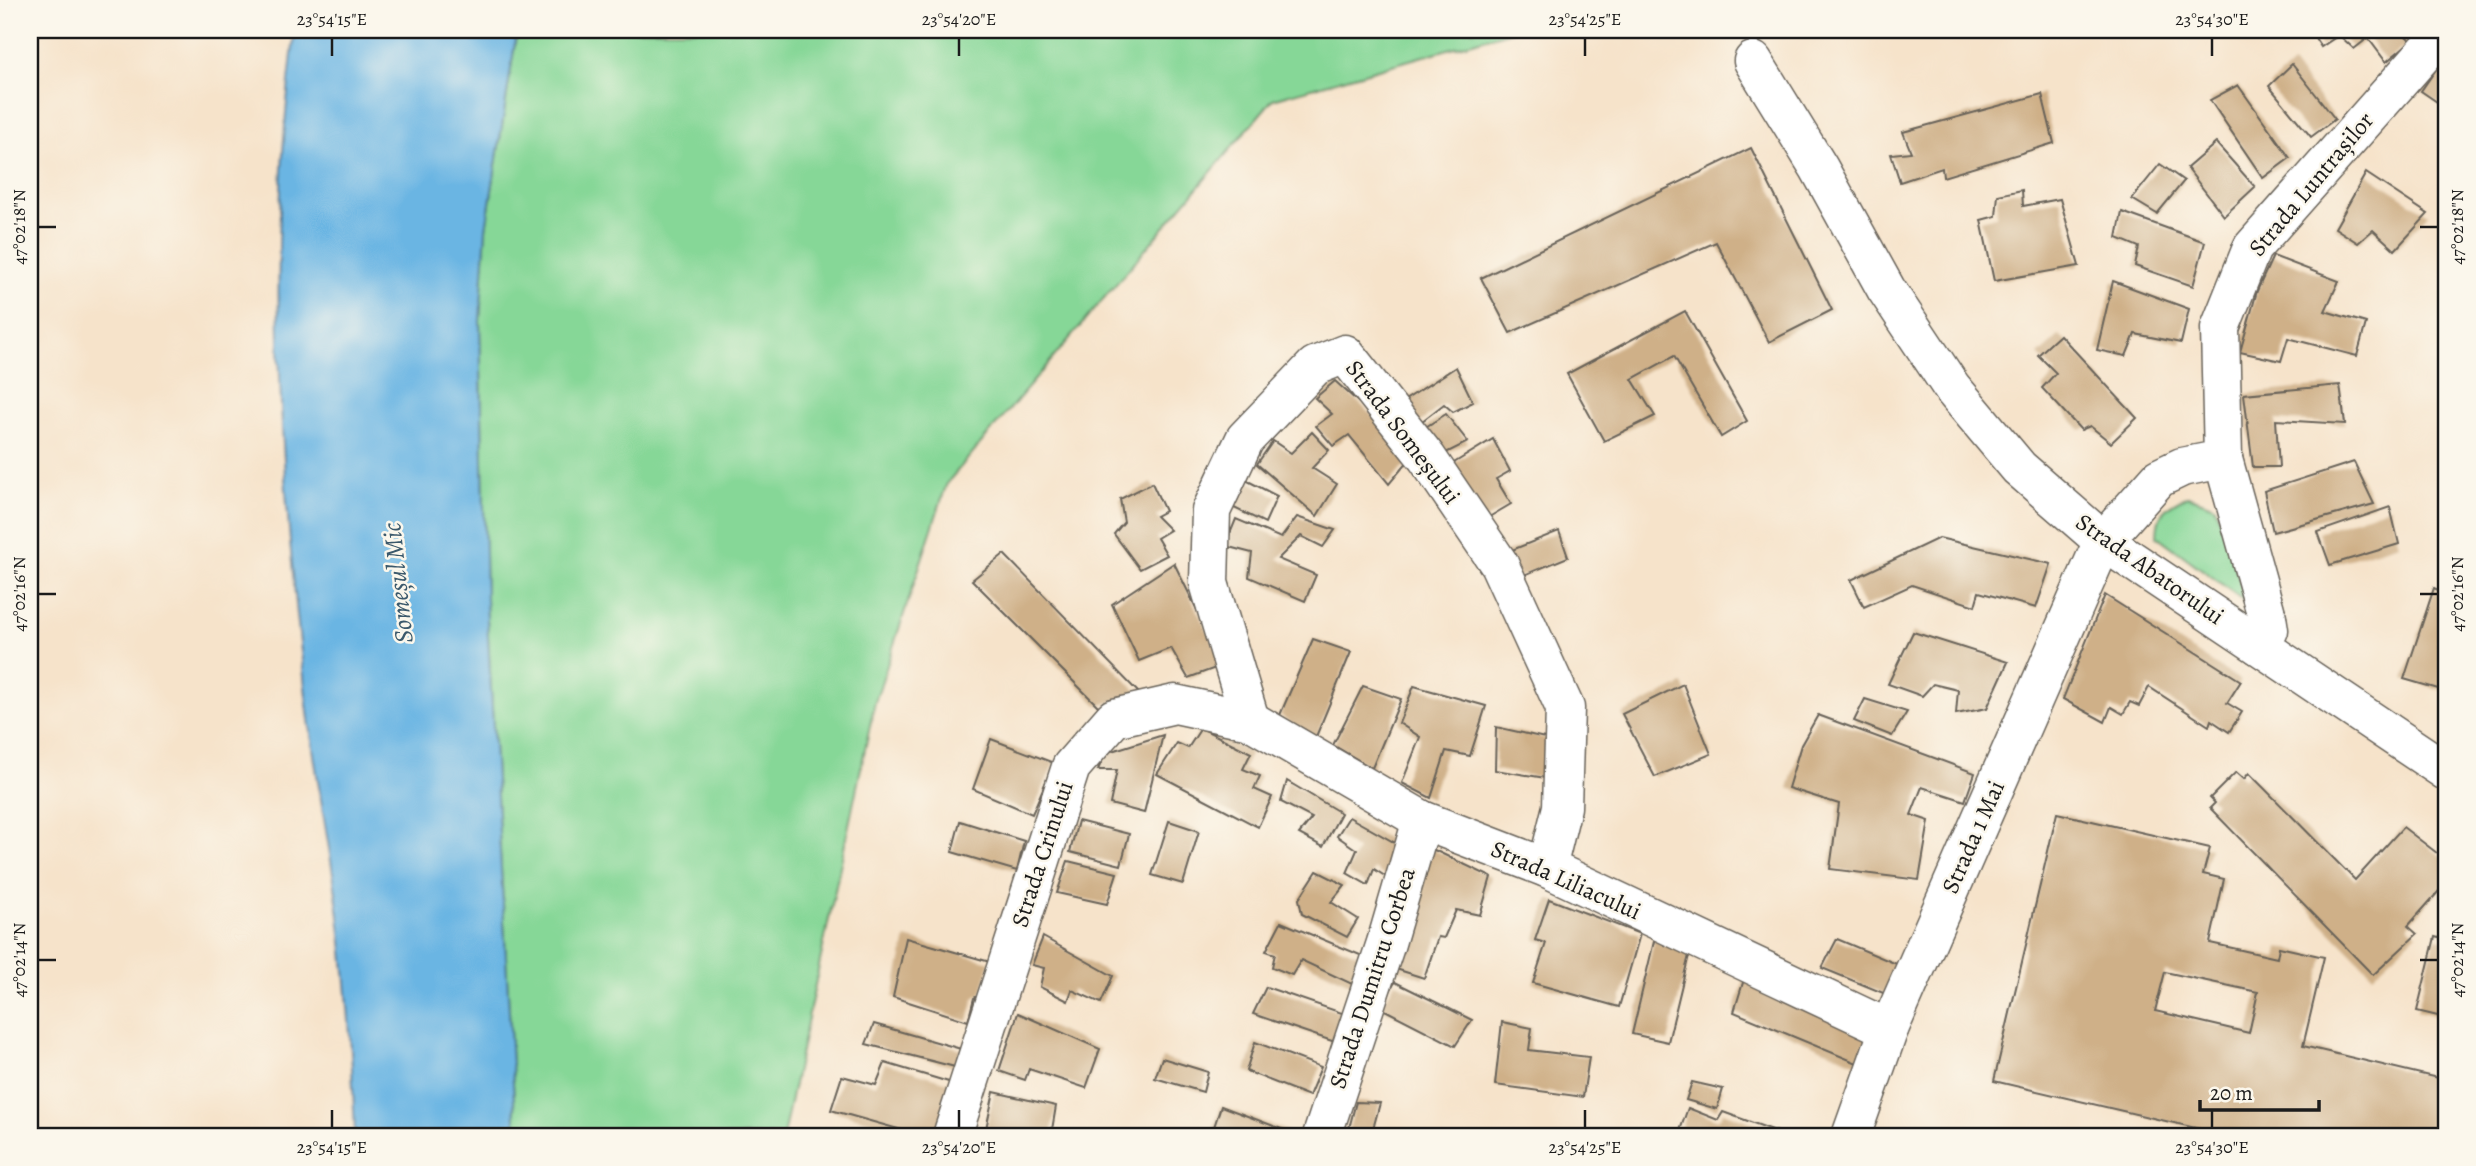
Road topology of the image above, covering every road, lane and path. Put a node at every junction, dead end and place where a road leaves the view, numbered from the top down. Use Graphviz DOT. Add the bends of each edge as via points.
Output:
graph roads {
  1 [pos="2445,30"];
  2 [pos="1753,61"];
  3 [pos="2223,459"];
  4 [pos="2103,541"];
  5 [pos="2260,646"];
  6 [pos="1250,720"];
  7 [pos="2446,771"];
  8 [pos="1422,820"];
  9 [pos="1548,868"];
  10 [pos="1889,1029"];
  11 [pos="952,1136"];
  12 [pos="1322,1136"];
  13 [pos="1851,1136"];
  1 -- 3 [label="street, Strada Luntrașilor" via="2252,248 2220,328"];
  2 -- 4 [label="street, Strada Abatorului" via="1886,289 1952,388 2019,468"];
  3 -- 4 [label="street" via="2182,467 2159,478"];
  3 -- 5 [label="street, Strada Luntrașilor" via="2267,617 2269,630"];
  4 -- 5 [label="street, Strada Abatorului"];
  4 -- 10 [label="street, Strada 1 Mai"];
  5 -- 7 [label="street, Strada Abatorului"];
  6 -- 8 [label="street, Strada Liliacului"];
  6 -- 9 [label="street, Strada Someșului" via="1209,583 1212,510 1245,439 1315,366 1345,354 1427,458 1499,564 1565,708 1562,807"];
  6 -- 11 [label="street, Strada Crinului" via="1175,704 1115,718 1071,766"];
  8 -- 9 [label="street, Strada Liliacului"];
  8 -- 12 [label="street, Strada Dumitru Corbea"];
  9 -- 10 [label="street, Strada Liliacului"];
  10 -- 13 [label="street, Strada 1 Mai"];
}
